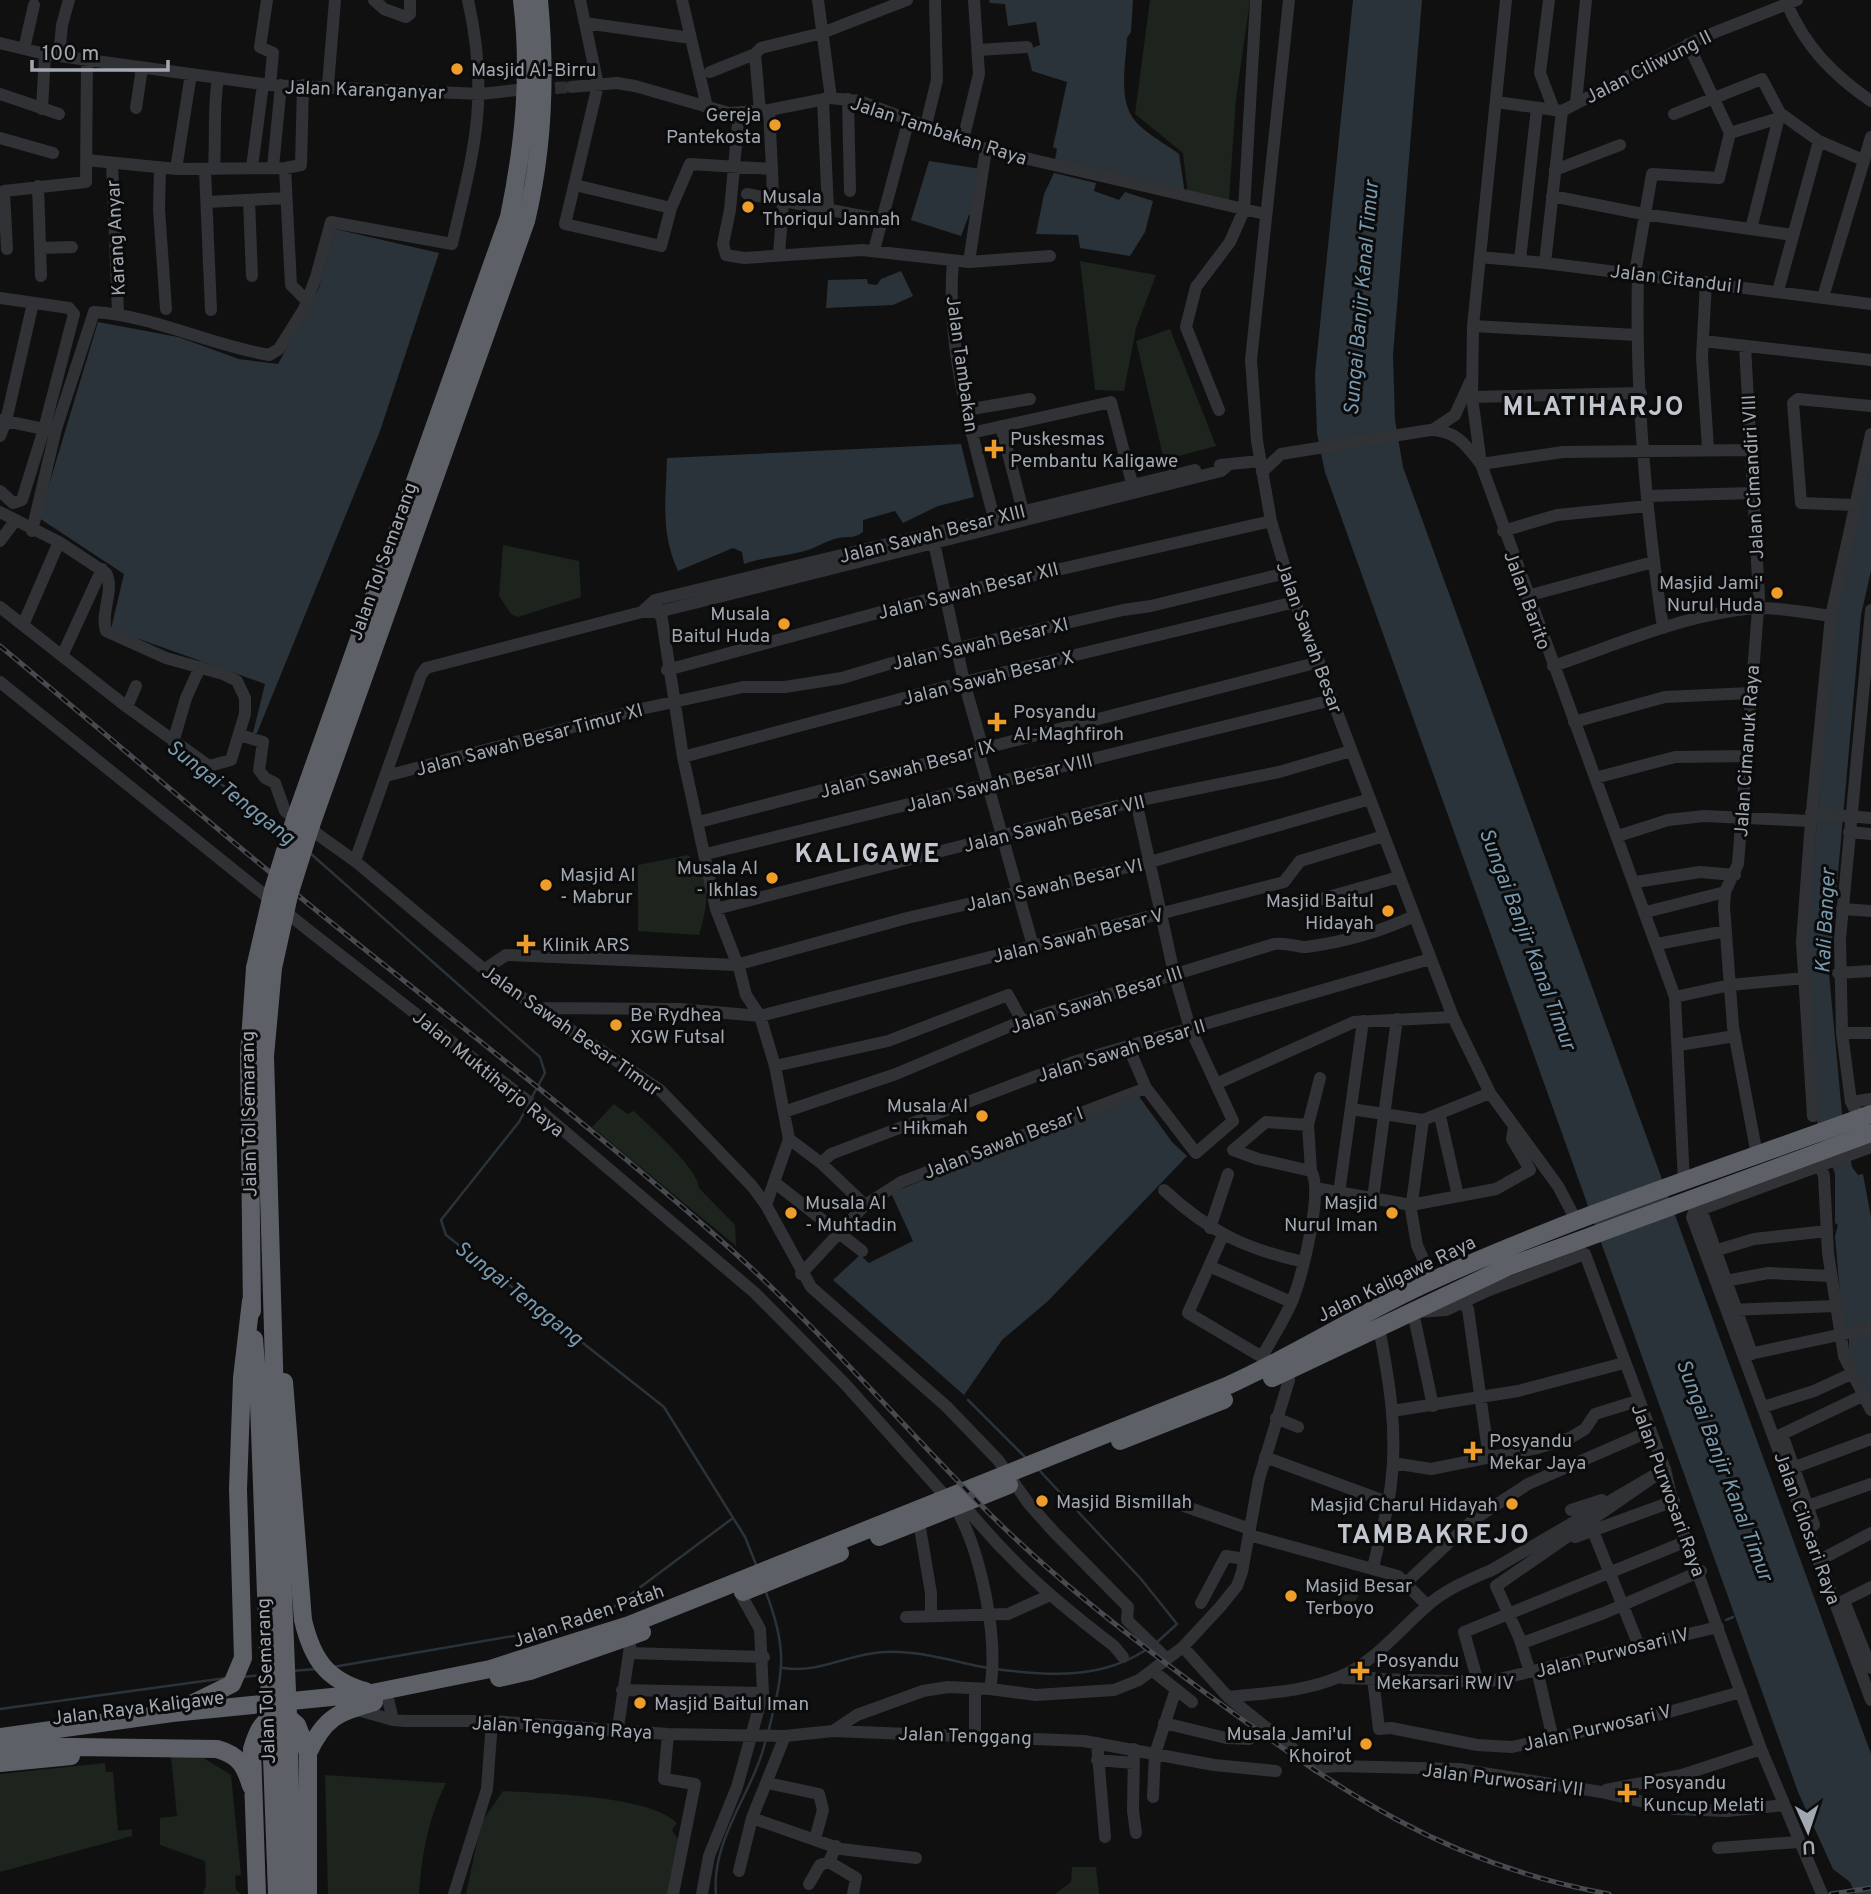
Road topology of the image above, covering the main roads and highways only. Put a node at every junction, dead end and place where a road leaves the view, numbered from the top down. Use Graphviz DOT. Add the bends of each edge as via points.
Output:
graph roads {
  1 [pos="522,0"];
  2 [pos="539,0"];
  3 [pos="303,821"];
  4 [pos="264,968"];
  5 [pos="1859,1113"];
  6 [pos="1868,1145"];
  7 [pos="273,1299"];
  8 [pos="251,1301"];
  9 [pos="1276,1364"];
  10 [pos="267,1401"];
  11 [pos="1027,1471"];
  12 [pos="961,1505"];
  13 [pos="823,1553"];
  14 [pos="321,1698"];
  15 [pos="378,1698"];
  16 [pos="223,1699"];
  17 [pos="282,1712"];
  18 [pos="149,1716"];
  19 [pos="0,1730"];
  20 [pos="0,1737"];
  21 [pos="0,1746"];
  22 [pos="126,1747"];
  23 [pos="308,1754"];
  24 [pos="0,1763"];
  25 [pos="251,1786"];
  26 [pos="257,1894"];
  27 [pos="277,1894"];
  28 [pos="292,1894"];
  29 [pos="308,1894"];
  1 -- 3 [label="highway, Jalan Tol Semarang" via="526,107 523,151 509,217"];
  2 -- 3 [label="highway, Jalan Tol Semarang" via="543,126 526,221"];
  3 -- 4 [label="highway, Jalan Tol Semarang, bridge" via="289,895"];
  4 -- 7 [label="highway, Jalan Tol Semarang"];
  4 -- 8 [label="highway, Jalan Tol Semarang" via="249,1055"];
  5 -- 9 [label="highway, Jalan Kaligawe Raya" via="1816,1125 1757,1156 1432,1280"];
  6 -- 9 [label="highway, Jalan Kaligawe Raya" via="1507,1267 1379,1328"];
  7 -- 10 [label="highway, Jalan Tol Semarang"];
  7 -- 15 [label="highway" via="285,1387 303,1620 310,1650 344,1685"];
  8 -- 10 [label="highway, Jalan Tol Semarang"];
  8 -- 16 [label="highway" via="242,1378 239,1475 241,1665"];
  9 -- 11 [label="highway, Jalan Kaligawe Raya"];
  10 -- 27 [label="highway, Jalan Tol Semarang, bridge"];
  10 -- 28 [label="highway, Jalan Tol Semarang, bridge" via="289,1740"];
  11 -- 12 [label="highway, Jalan Kaligawe Raya"];
  11 -- 12 [label="highway, Jalan Kaligawe Raya"];
  12 -- 13 [label="highway, Jalan Raden Patah"];
  12 -- 13 [label="highway, Jalan Raden Patah"];
  13 -- 15 [label="highway, Jalan Raden Patah" via="630,1638"];
  14 -- 15 [label="highway, Jalan Raden Patah"];
  14 -- 16 [label="highway, Jalan Raden Patah"];
  14 -- 17 [label="highway"];
  15 -- 17 [label="highway, Jalan Raden Patah"];
  15 -- 23 [label="highway" via="329,1719"];
  16 -- 17 [label="highway"];
  16 -- 18 [label="highway"];
  17 -- 21 [label="highway, Jalan Raya Kaligawe"];
  17 -- 23 [label="highway" via="297,1725"];
  17 -- 25 [label="highway" via="257,1730"];
  18 -- 19 [label="highway" via="119,1714"];
  18 -- 20 [label="highway"];
  21 -- 22 [label="highway"];
  22 -- 24 [label="highway"];
  22 -- 25 [label="highway" via="228,1752 244,1765"];
  23 -- 29 [label="highway"];
  25 -- 26 [label="highway"];
}
